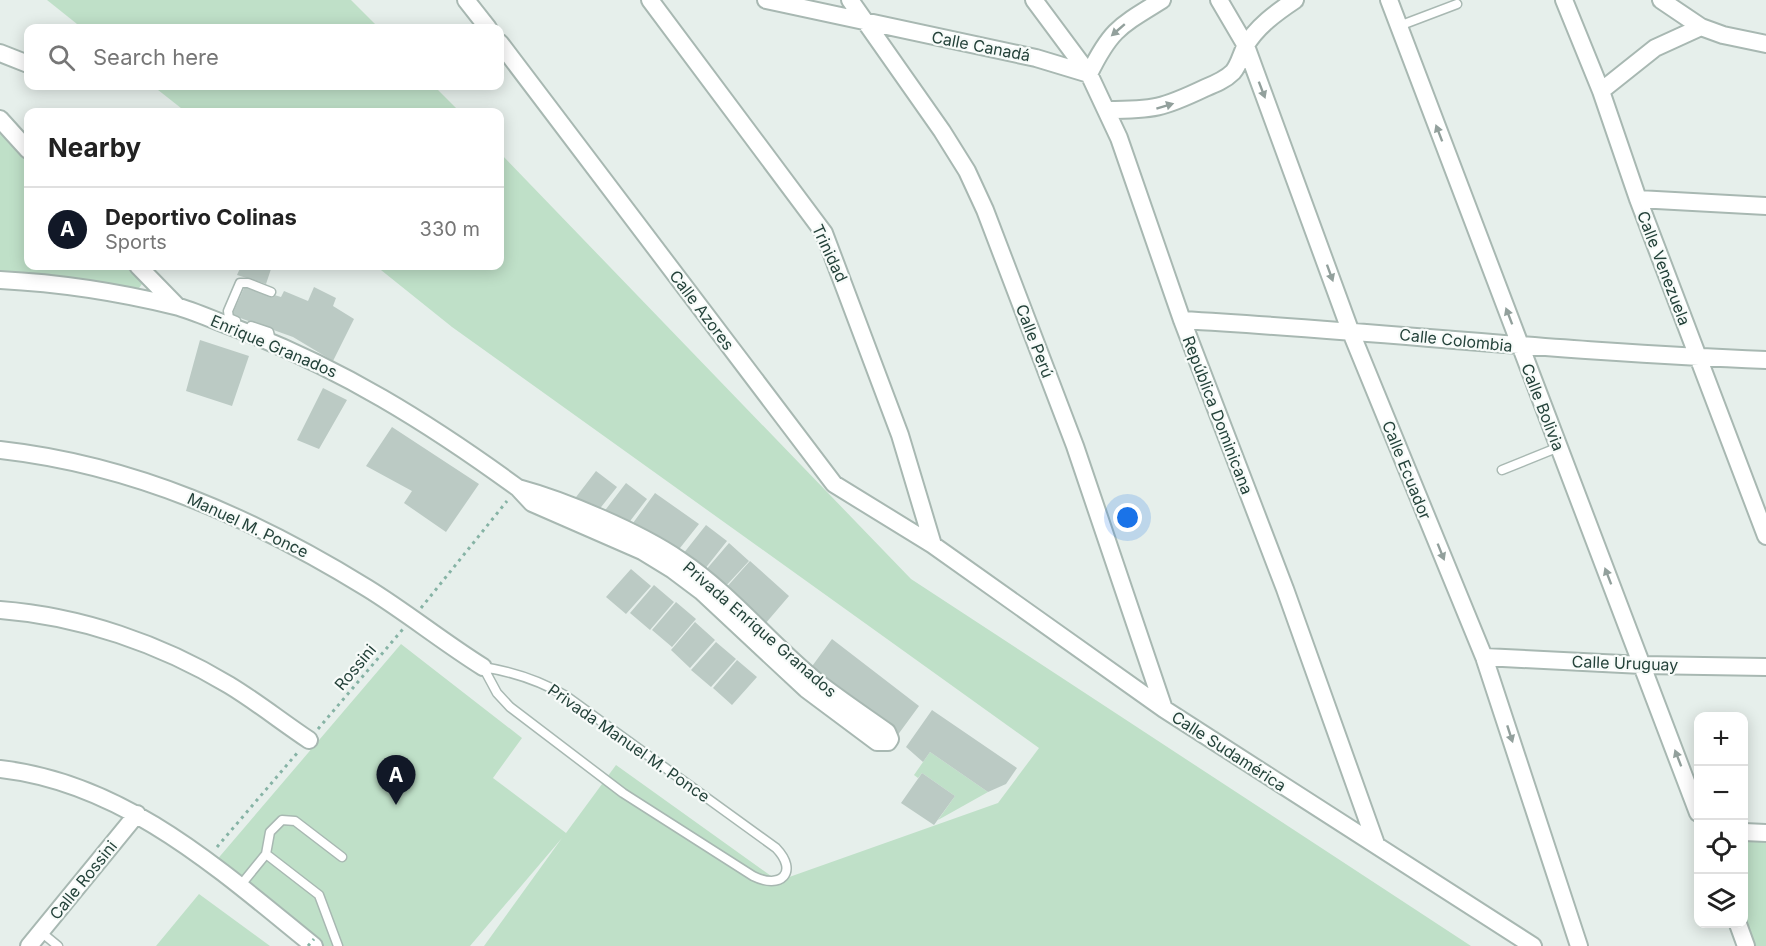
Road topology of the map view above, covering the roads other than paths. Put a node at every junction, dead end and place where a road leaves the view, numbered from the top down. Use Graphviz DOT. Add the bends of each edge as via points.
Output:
graph roads {
  1 [pos="466,0"];
  2 [pos="650,0"];
  3 [pos="766,0"];
  4 [pos="850,0"];
  5 [pos="1034,0"];
  6 [pos="1162,0"];
  7 [pos="1219,0"];
  8 [pos="1295,0"];
  9 [pos="1389,0"];
  10 [pos="1564,0"];
  11 [pos="1661,0"];
  12 [pos="1457,4"];
  13 [pos="485,24"];
  14 [pos="868,24"];
  15 [pos="1399,27"];
  16 [pos="1701,27"];
  17 [pos="1766,44"];
  18 [pos="1246,46"];
  19 [pos="504,48"];
  20 [pos="0,53"];
  21 [pos="24,62"];
  22 [pos="1089,74"];
  23 [pos="1601,91"];
  24 [pos="1107,110"];
  25 [pos="0,119"];
  26 [pos="24,146"];
  27 [pos="1638,199"];
  28 [pos="1766,206"];
  29 [pos="142,270"];
  30 [pos="0,280"];
  31 [pos="271,292"];
  32 [pos="177,306"];
  33 [pos="1182,320"];
  34 [pos="1350,330"];
  35 [pos="271,341"];
  36 [pos="1520,347"];
  37 [pos="1699,357"];
  38 [pos="1766,360"];
  39 [pos="1559,447"];
  40 [pos="0,450"];
  41 [pos="1502,470"];
  42 [pos="518,488"];
  43 [pos="1763,517"];
  44 [pos="1766,536"];
  45 [pos="933,545"];
  46 [pos="0,610"];
  47 [pos="411,619"];
  48 [pos="1484,657"];
  49 [pos="1642,665"];
  50 [pos="483,667"];
  51 [pos="1766,668"];
  52 [pos="1164,709"];
  53 [pos="309,740"];
  54 [pos="0,769"];
  55 [pos="1694,802"];
  56 [pos="137,814"];
  57 [pos="1748,832"];
  58 [pos="1766,833"];
  59 [pos="1376,844"];
  60 [pos="266,854"];
  61 [pos="342,857"];
  62 [pos="240,886"];
  63 [pos="1739,928"];
  64 [pos="41,932"];
  65 [pos="314,943"];
  66 [pos="28,946"];
  67 [pos="58,946"];
  68 [pos="338,946"];
  69 [pos="1533,946"];
  70 [pos="1579,946"];
  71 [pos="1746,946"];
  1 -- 13 [label="street"];
  2 -- 45 [label="street, Trinidad" via="824,233 900,435"];
  3 -- 14 [label="street, Calle Canadá"];
  4 -- 14 [label="street, Calle Perú"];
  5 -- 22 [label="street, República Dominicana"];
  6 -- 22 [label="street, one-way" via="1119,27 1106,41"];
  7 -- 18 [label="street, Calle Ecuador"];
  8 -- 18 [label="street" via="1272,16"];
  9 -- 15 [label="street, Calle Bolivia"];
  10 -- 23 [label="street, Calle Venezuela"];
  11 -- 16 [label="street"];
  12 -- 15 [label="lane"];
  14 -- 22 [label="street, Calle Canadá" via="1036,58"];
  14 -- 52 [label="street, Calle Perú" via="949,141 985,210 1075,446"];
  36 -- 15 [label="street, Calle Bolivia, one-way"];
  16 -- 17 [label="street"];
  16 -- 23 [label="street" via="1655,48"];
  24 -- 18 [label="street, one-way" via="1168,106 1223,80 1234,71"];
  18 -- 34 [label="street, Calle Ecuador, one-way"];
  19 -- 45 [label="street, Calle Azores" via="834,484"];
  20 -- 21 [label="street"];
  22 -- 24 [label="street, República Dominicana"];
  23 -- 27 [label="street, Calle Venezuela"];
  24 -- 33 [label="street, República Dominicana"];
  25 -- 26 [label="street"];
  27 -- 28 [label="street"];
  27 -- 37 [label="street, Calle Venezuela"];
  29 -- 32 [label="street"];
  30 -- 32 [label="street, Enrique Granados"];
  31 -- 35 [label="lane" via="248,282 240,283 228,315 232,320 269,332"];
  32 -- 35 [label="street, Enrique Granados"];
  33 -- 34 [label="street, Calle Colombia"];
  33 -- 59 [label="street, República Dominicana" via="1285,589"];
  34 -- 36 [label="street, Calle Colombia"];
  34 -- 48 [label="street, Calle Ecuador, one-way"];
  35 -- 42 [label="street, Enrique Granados" via="385,398 448,437"];
  36 -- 37 [label="street, Calle Colombia"];
  36 -- 39 [label="street, Calle Bolivia"];
  37 -- 38 [label="street, Calle Colombia"];
  37 -- 43 [label="street, Calle Venezuela"];
  39 -- 41 [label="lane"];
  49 -- 39 [label="street, Calle Bolivia, one-way"];
  40 -- 47 [label="street, Manuel M. Ponce" via="114,472 203,501 291,542"];
  42 -- 42 [label="street, Privada Enrique Granados" via="532,503 642,551 673,570 701,591 806,689 877,742 888,742 887,732 817,682 680,560 647,540"];
  43 -- 44 [label="street, Calle Venezuela"];
  45 -- 52 [label="street, Calle Sudamérica"];
  46 -- 53 [label="street" via="102,628 165,653 229,685"];
  47 -- 50 [label="street, Privada Manuel M. Ponce"];
  48 -- 49 [label="street, Calle Uruguay"];
  48 -- 70 [label="street, Calle Ecuador, one-way"];
  49 -- 51 [label="street, Calle Uruguay"];
  55 -- 49 [label="street, Calle Bolivia, one-way"];
  50 -- 50 [label="lane, Privada Manuel M. Ponce" via="538,680 566,696 776,848 786,858 788,869 783,878 763,881 623,793 510,707"];
  52 -- 59 [label="street, Calle Sudamérica"];
  54 -- 56 [label="street" via="89,790"];
  56 -- 62 [label="street" via="207,859"];
  56 -- 64 [label="street, Calle Rossini"];
  57 -- 58 [label="street"];
  59 -- 69 [label="street, Calle Sudamérica"];
  60 -- 61 [label="lane" via="270,832 282,820 289,819"];
  60 -- 62 [label="lane"];
  60 -- 68 [label="lane" via="319,895"];
  62 -- 65 [label="street"];
  63 -- 71 [label="street"];
  64 -- 66 [label="street, Calle Rossini"];
  64 -- 67 [label="lane"];
}
